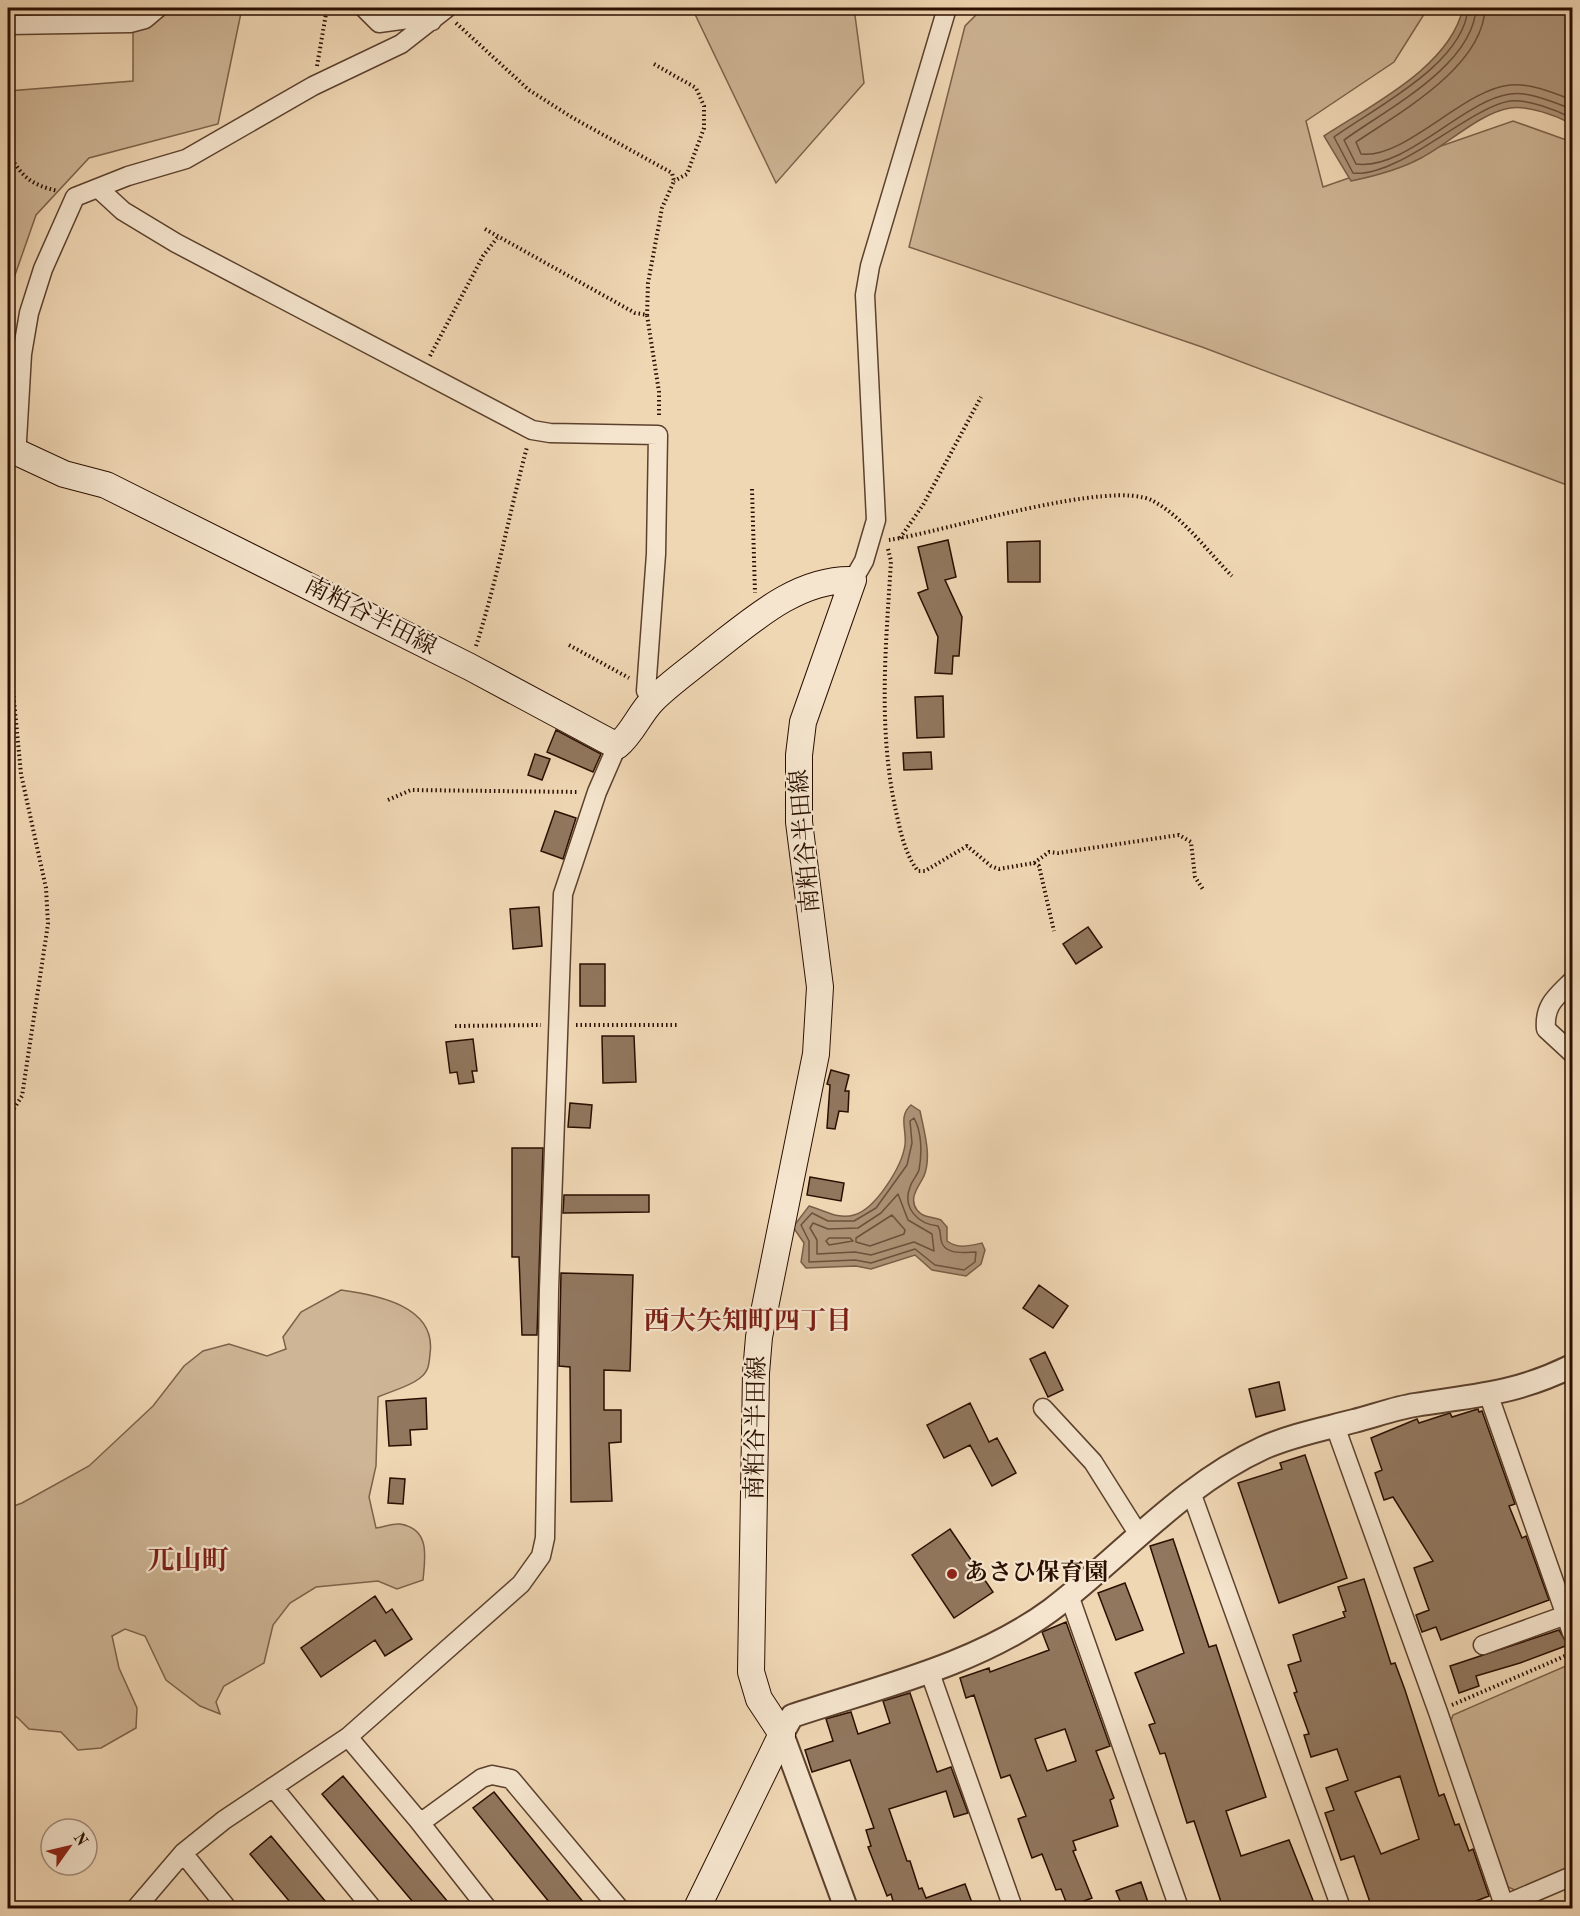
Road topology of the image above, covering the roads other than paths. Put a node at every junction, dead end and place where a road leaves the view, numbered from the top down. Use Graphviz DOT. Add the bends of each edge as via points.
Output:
graph roads {
  1 [pos="158,8"];
  2 [pos="364,8"];
  3 [pos="947,8"];
  4 [pos="441,14"];
  5 [pos="8,25"];
  6 [pos="99,189"];
  7 [pos="9,453"];
  8 [pos="853,580"];
  9 [pos="649,694"];
  10 [pos="617,746"];
  11 [pos="1572,981"];
  12 [pos="1572,1053"];
  13 [pos="1572,1366"];
  14 [pos="1489,1396"];
  15 [pos="1043,1408"];
  16 [pos="1335,1426"];
  17 [pos="1191,1492"];
  18 [pos="1140,1535"];
  19 [pos="1069,1595"];
  20 [pos="1566,1615"];
  21 [pos="1572,1633"];
  22 [pos="1483,1645"];
  23 [pos="929,1670"];
  24 [pos="782,1734"];
  25 [pos="348,1737"];
  26 [pos="273,1787"];
  27 [pos="418,1820"];
  28 [pos="183,1853"];
  29 [pos="1572,1876"];
  30 [pos="1502,1907"];
  31 [pos="136,1908"];
  32 [pos="227,1908"];
  33 [pos="372,1908"];
  34 [pos="487,1908"];
  35 [pos="619,1908"];
  36 [pos="697,1908"];
  37 [pos="846,1908"];
  38 [pos="1013,1908"];
  39 [pos="1179,1908"];
  40 [pos="1341,1908"];
  1 -- 5 [label="street" via="145,19 130,23"];
  2 -- 4 [label="street" via="379,23"];
  3 -- 8 [label="street" via="870,266 865,295 876,520 864,561"];
  4 -- 6 [label="street" via="401,44 313,86 186,159"];
  6 -- 7 [label="street" via="75,197 43,269 29,313 22,354 17,441"];
  6 -- 9 [label="street" via="123,211 176,243 532,429 550,433 658,435"];
  7 -- 10 [label="main road, 南粕谷半田線" via="106,485 470,667"];
  8 -- 9 [label="main road" via="832,579 780,602"];
  8 -- 24 [label="main road, 南粕谷半田線" via="803,722 799,755 800,822 820,987 816,1054 759,1337 756,1372 751,1672 759,1699"];
  9 -- 10 [label="main road" via="630,735"];
  10 -- 25 [label="street" via="597,792 563,894 549,1279 545,1539 540,1556 521,1584"];
  11 -- 12 [label="street" via="1548,1005 1545,1016 1546,1029"];
  13 -- 14 [label="street" via="1546,1379"];
  14 -- 16 [label="street" via="1413,1405"];
  14 -- 20 [label="street"];
  15 -- 18 [label="street" via="1093,1462"];
  16 -- 17 [label="street" via="1262,1449"];
  16 -- 30 [label="street" via="1438,1712"];
  17 -- 18 [label="street"];
  17 -- 40 [label="street"];
  18 -- 19 [label="street"];
  19 -- 23 [label="street" via="1007,1638"];
  19 -- 39 [label="street"];
  20 -- 21 [label="street"];
  20 -- 22 [label="street"];
  23 -- 24 [label="street" via="792,1716"];
  23 -- 38 [label="street"];
  24 -- 36 [label="main road"];
  24 -- 37 [label="street"];
  25 -- 26 [label="street"];
  25 -- 27 [label="street"];
  26 -- 28 [label="street"];
  26 -- 33 [label="street"];
  27 -- 34 [label="street"];
  27 -- 35 [label="street" via="427,1818 482,1778 492,1775 511,1779"];
  28 -- 31 [label="street"];
  28 -- 32 [label="street"];
  29 -- 30 [label="street"];
}
